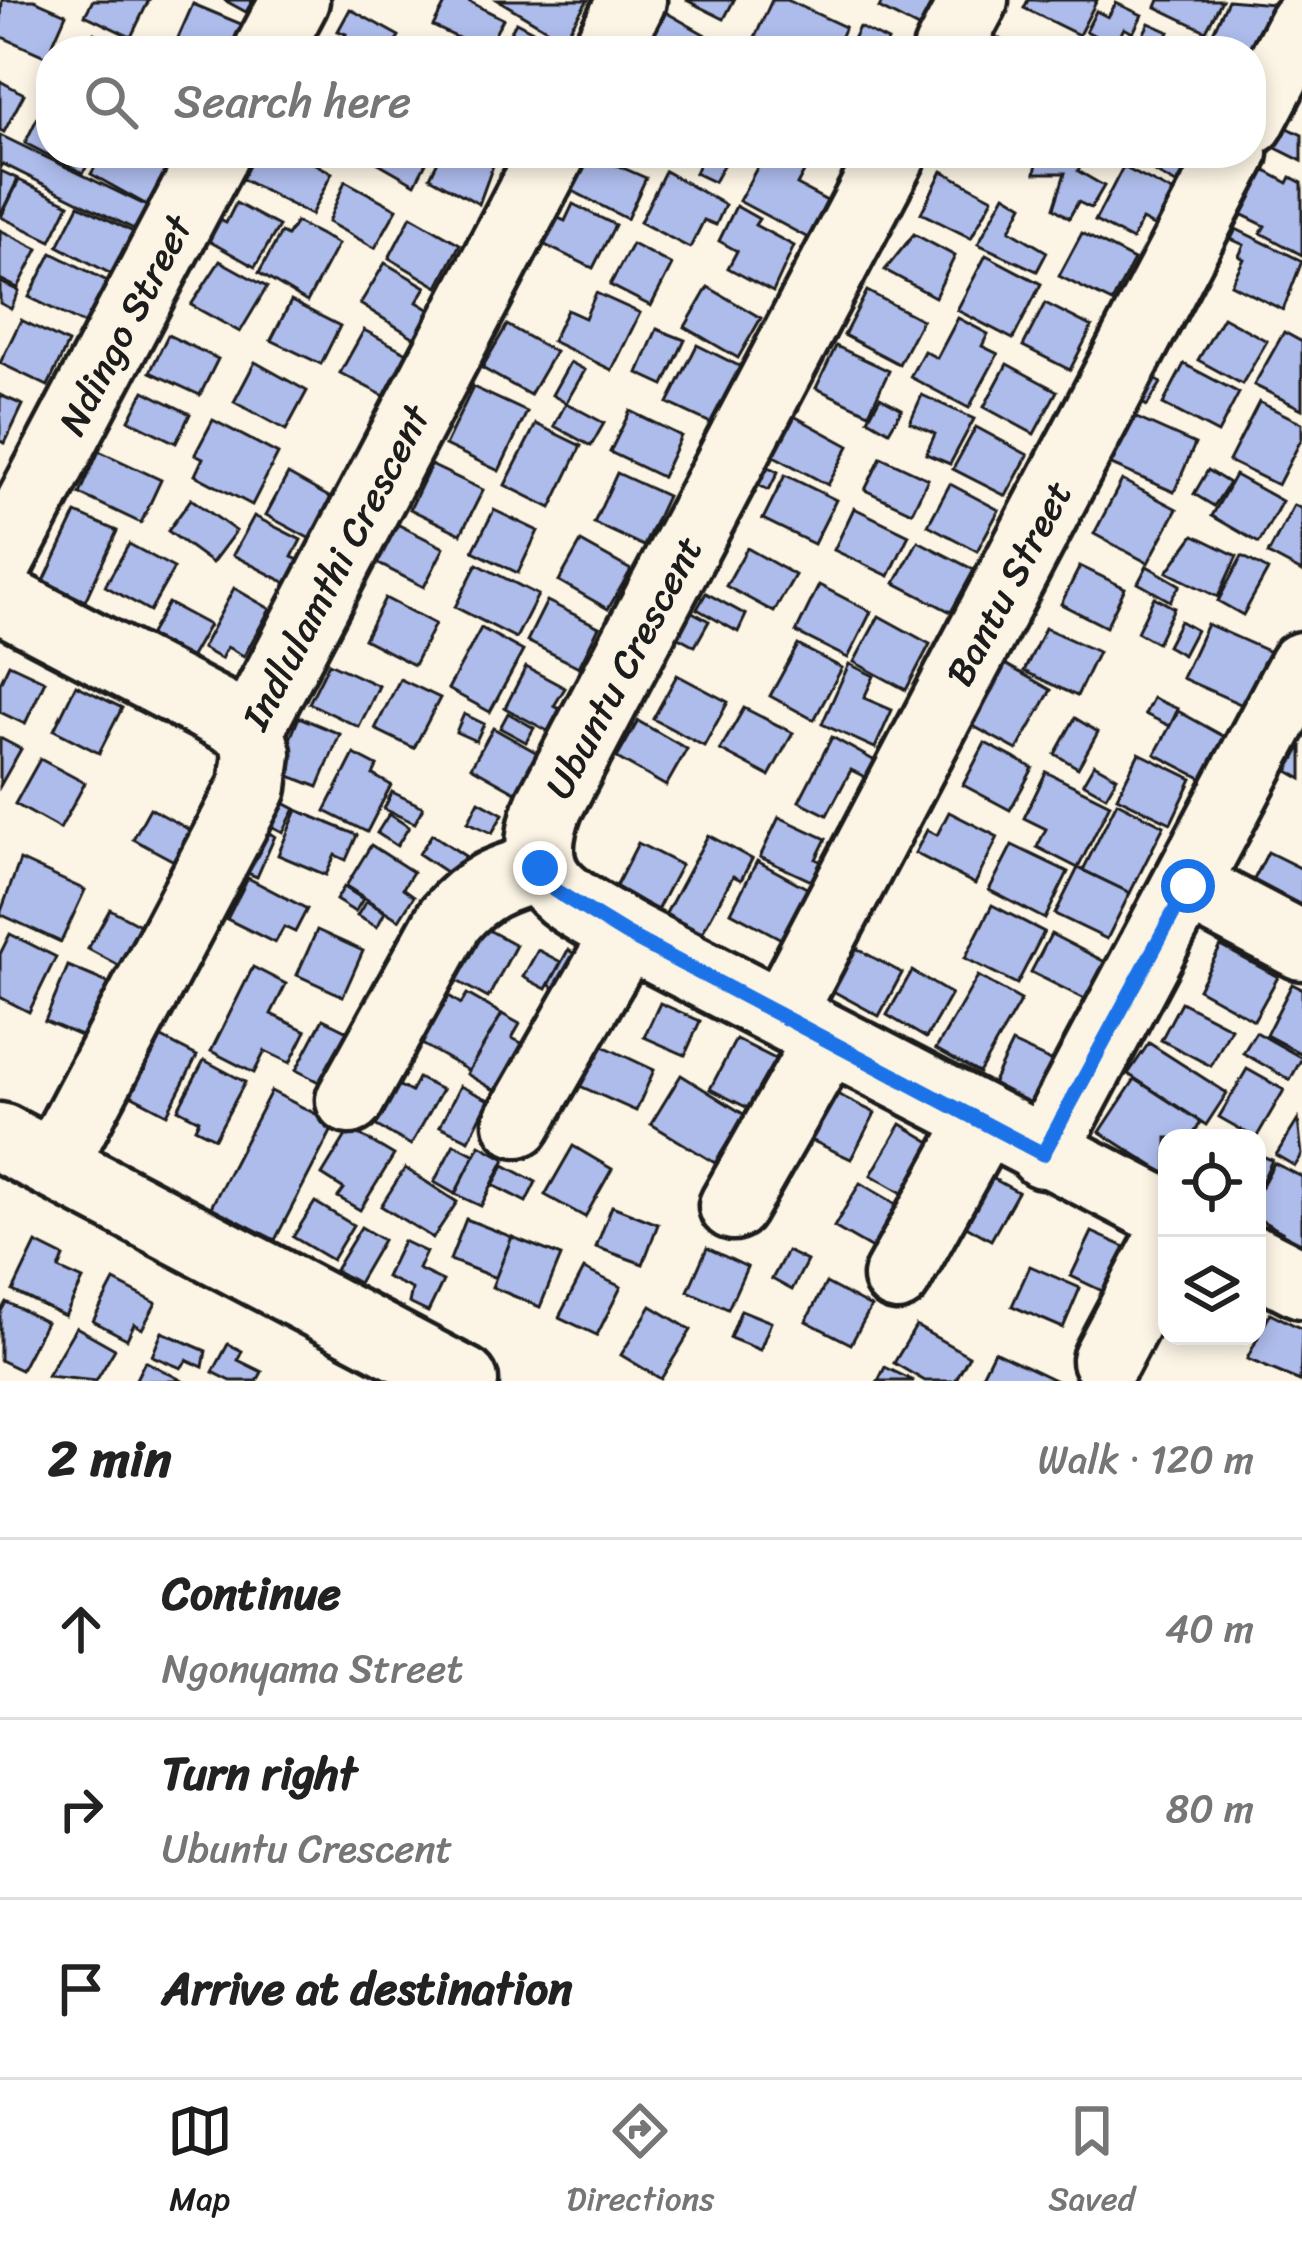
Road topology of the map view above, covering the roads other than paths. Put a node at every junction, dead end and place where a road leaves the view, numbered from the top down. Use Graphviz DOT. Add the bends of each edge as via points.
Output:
graph roads {
  1 [pos="295,0"];
  2 [pos="632,0"];
  3 [pos="974,0"];
  4 [pos="1302,24"];
  5 [pos="276,36"];
  6 [pos="614,36"];
  7 [pos="955,36"];
  8 [pos="1266,92"];
  9 [pos="207,168"];
  10 [pos="544,168"];
  11 [pos="885,168"];
  12 [pos="1227,168"];
  13 [pos="0,561"];
  14 [pos="0,598"];
  15 [pos="1302,666"];
  16 [pos="250,729"];
  17 [pos="540,868"];
  18 [pos="1188,886"];
  19 [pos="626,934"];
  20 [pos="1302,946"];
  21 [pos="805,1026"];
  22 [pos="350,1100"];
  23 [pos="983,1122"];
  24 [pos="518,1123"];
  25 [pos="27,1151"];
  26 [pos="1043,1154"];
  27 [pos="733,1206"];
  28 [pos="1158,1210"];
  29 [pos="1158,1262"];
  30 [pos="1266,1266"];
  31 [pos="897,1277"];
  32 [pos="1302,1284"];
  33 [pos="1106,1360"];
  34 [pos="464,1381"];
  1 -- 5 [label="street"];
  2 -- 6 [label="street"];
  3 -- 7 [label="street"];
  4 -- 8 [label="street"];
  9 -- 13 [label="street, Ndingo Street"];
  10 -- 16 [label="street, Indlulamthi Crescent"];
  11 -- 17 [label="street, Ubuntu Crescent" via="549,806 538,837"];
  12 -- 21 [label="street, Bantu Street"];
  14 -- 16 [label="street, Indlulamthi Crescent"];
  15 -- 18 [label="street"];
  16 -- 25 [label="street" via="253,787"];
  17 -- 19 [label="street" via="554,890"];
  17 -- 22 [label="street" via="499,878 450,920"];
  18 -- 20 [label="street"];
  18 -- 26 [label="street"];
  19 -- 21 [label="street"];
  19 -- 24 [label="street"];
  21 -- 23 [label="street"];
  21 -- 27 [label="street, Bantu Street"];
  23 -- 26 [label="street"];
  23 -- 31 [label="street"];
  25 -- 34 [label="street"];
  26 -- 28 [label="street"];
  29 -- 33 [label="street"];
  30 -- 32 [label="street"];
}
